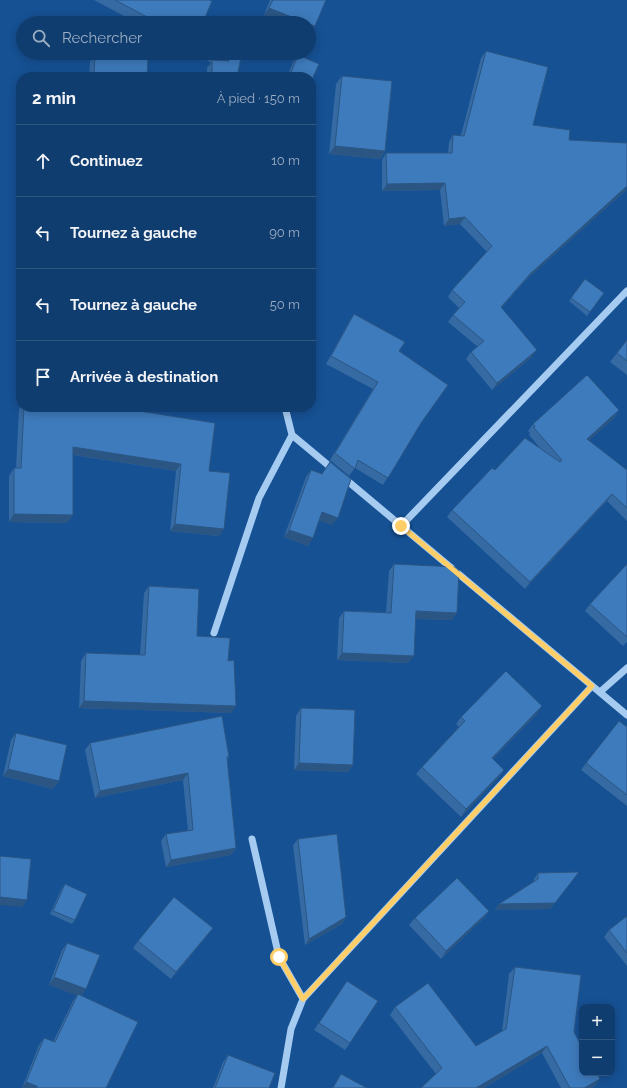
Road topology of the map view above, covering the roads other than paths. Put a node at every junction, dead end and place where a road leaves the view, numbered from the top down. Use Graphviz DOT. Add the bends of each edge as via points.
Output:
graph roads {
  1 [pos="627,291"];
  2 [pos="286,412"];
  3 [pos="292,435"];
  4 [pos="401,526"];
  5 [pos="214,632"];
  6 [pos="627,668"];
  7 [pos="592,686"];
  8 [pos="600,692"];
  9 [pos="627,715"];
  10 [pos="252,839"];
  11 [pos="303,999"];
  12 [pos="282,1088"];
  1 -- 4 [label="street"];
  2 -- 3 [label="street"];
  3 -- 4 [label="street"];
  3 -- 5 [label="street" via="259,498"];
  4 -- 7 [label="street"];
  6 -- 8 [label="street"];
  7 -- 8 [label="street"];
  7 -- 11 [label="street"];
  8 -- 9 [label="street"];
  10 -- 11 [label="street" via="279,957"];
  11 -- 12 [label="street" via="291,1029"];
}
